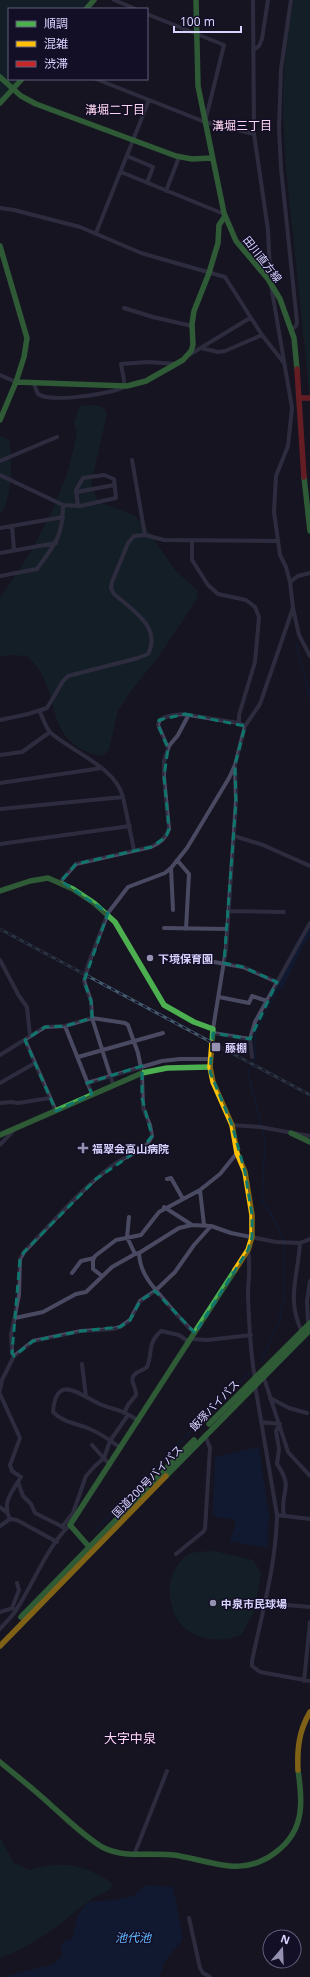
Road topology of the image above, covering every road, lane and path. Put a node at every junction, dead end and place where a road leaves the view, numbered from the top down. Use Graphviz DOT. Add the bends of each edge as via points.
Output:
graph roads {
  1 [pos="94,0"];
  2 [pos="114,0"];
  3 [pos="196,0"];
  4 [pos="253,0"];
  5 [pos="268,0"];
  6 [pos="288,0"];
  7 [pos="291,0"];
  8 [pos="87,8"];
  9 [pos="134,8"];
  10 [pos="289,9"];
  11 [pos="148,14"];
  12 [pos="196,34"];
  13 [pos="253,50"];
  14 [pos="0,77"];
  15 [pos="20,80"];
  16 [pos="99,80"];
  17 [pos="10,87"];
  18 [pos="149,100"];
  19 [pos="0,103"];
  20 [pos="205,122"];
  21 [pos="254,134"];
  22 [pos="134,139"];
  23 [pos="127,156"];
  24 [pos="179,157"];
  25 [pos="212,158"];
  26 [pos="121,172"];
  27 [pos="147,183"];
  28 [pos="166,190"];
  29 [pos="0,208"];
  30 [pos="225,215"];
  31 [pos="96,233"];
  32 [pos="0,246"];
  33 [pos="209,273"];
  34 [pos="269,281"];
  35 [pos="124,308"];
  36 [pos="250,318"];
  37 [pos="192,326"];
  38 [pos="292,329"];
  39 [pos="262,335"];
  40 [pos="201,348"];
  41 [pos="189,355"];
  42 [pos="284,363"];
  43 [pos="177,364"];
  44 [pos="0,375"];
  45 [pos="16,382"];
  46 [pos="33,382"];
  47 [pos="126,386"];
  48 [pos="305,398"];
  49 [pos="6,408"];
  50 [pos="0,413"];
  51 [pos="0,420"];
  52 [pos="57,437"];
  53 [pos="132,460"];
  54 [pos="0,461"];
  55 [pos="0,475"];
  56 [pos="114,485"];
  57 [pos="77,492"];
  58 [pos="63,505"];
  59 [pos="78,506"];
  60 [pos="63,517"];
  61 [pos="12,526"];
  62 [pos="0,528"];
  63 [pos="310,531"];
  64 [pos="145,535"];
  65 [pos="192,541"];
  66 [pos="277,541"];
  67 [pos="56,542"];
  68 [pos="14,550"];
  69 [pos="0,553"];
  70 [pos="310,573"];
  71 [pos="0,576"];
  72 [pos="290,582"];
  73 [pos="293,608"];
  74 [pos="310,656"];
  75 [pos="40,712"];
  76 [pos="188,716"];
  77 [pos="0,720"];
  78 [pos="239,723"];
  79 [pos="246,726"];
  80 [pos="50,732"];
  81 [pos="168,748"];
  82 [pos="0,755"];
  83 [pos="235,765"];
  84 [pos="102,768"];
  85 [pos="0,783"];
  86 [pos="124,797"];
  87 [pos="0,809"];
  88 [pos="130,826"];
  89 [pos="234,836"];
  90 [pos="0,844"];
  91 [pos="134,850"];
  92 [pos="177,860"];
  93 [pos="310,866"];
  94 [pos="171,868"];
  95 [pos="61,881"];
  96 [pos="0,891"];
  97 [pos="173,910"];
  98 [pos="228,911"];
  99 [pos="284,912"];
  100 [pos="108,913"];
  101 [pos="310,923"];
  102 [pos="164,928"];
  103 [pos="186,929"];
  104 [pos="227,930"];
  105 [pos="185,957"];
  106 [pos="0,960"];
  107 [pos="224,963"];
  108 [pos="277,982"];
  109 [pos="218,997"];
  110 [pos="267,1001"];
  111 [pos="92,1018"];
  112 [pos="65,1026"];
  113 [pos="213,1031"];
  114 [pos="163,1033"];
  115 [pos="30,1036"];
  116 [pos="250,1039"];
  117 [pos="25,1040"];
  118 [pos="134,1040"];
  119 [pos="102,1050"];
  120 [pos="0,1055"];
  121 [pos="78,1057"];
  122 [pos="252,1057"];
  123 [pos="211,1060"];
  124 [pos="35,1063"];
  125 [pos="210,1067"];
  126 [pos="142,1069"];
  127 [pos="110,1075"];
  128 [pos="0,1083"];
  129 [pos="87,1083"];
  130 [pos="113,1084"];
  131 [pos="92,1094"];
  132 [pos="50,1098"];
  133 [pos="0,1103"];
  134 [pos="56,1111"];
  135 [pos="232,1125"];
  136 [pos="14,1129"];
  137 [pos="291,1133"];
  138 [pos="0,1135"];
  139 [pos="310,1136"];
  140 [pos="310,1142"];
  141 [pos="0,1145"];
  142 [pos="237,1153"];
  143 [pos="167,1179"];
  144 [pos="200,1190"];
  145 [pos="183,1200"];
  146 [pos="164,1207"];
  147 [pos="129,1218"];
  148 [pos="192,1225"];
  149 [pos="204,1225"];
  150 [pos="210,1226"];
  151 [pos="127,1236"];
  152 [pos="252,1237"];
  153 [pos="310,1239"];
  154 [pos="300,1243"];
  155 [pos="248,1250"];
  156 [pos="137,1254"];
  157 [pos="94,1258"];
  158 [pos="72,1273"];
  159 [pos="102,1276"];
  160 [pos="310,1282"];
  161 [pos="155,1291"];
  162 [pos="308,1302"];
  163 [pos="15,1318"];
  164 [pos="310,1326"];
  165 [pos="302,1332"];
  166 [pos="195,1333"];
  167 [pos="251,1335"];
  168 [pos="190,1340"];
  169 [pos="14,1356"];
  170 [pos="82,1364"];
  171 [pos="255,1377"];
  172 [pos="265,1381"];
  173 [pos="255,1384"];
  174 [pos="0,1390"];
  175 [pos="0,1394"];
  176 [pos="86,1396"];
  177 [pos="270,1398"];
  178 [pos="307,1413"];
  179 [pos="126,1414"];
  180 [pos="139,1421"];
  181 [pos="262,1422"];
  182 [pos="280,1424"];
  183 [pos="205,1435"];
  184 [pos="110,1441"];
  185 [pos="92,1445"];
  186 [pos="121,1448"];
  187 [pos="104,1458"];
  188 [pos="110,1465"];
  189 [pos="310,1476"];
  190 [pos="18,1482"];
  191 [pos="0,1507"];
  192 [pos="6,1512"];
  193 [pos="277,1515"];
  194 [pos="74,1516"];
  195 [pos="284,1516"];
  196 [pos="10,1519"];
  197 [pos="310,1519"];
  198 [pos="0,1526"];
  199 [pos="66,1527"];
  200 [pos="57,1542"];
  201 [pos="91,1549"];
  202 [pos="176,1554"];
  203 [pos="17,1583"];
  204 [pos="264,1603"];
  205 [pos="310,1607"];
  206 [pos="12,1608"];
  207 [pos="18,1609"];
  208 [pos="0,1612"];
  209 [pos="310,1622"];
  210 [pos="0,1629"];
  211 [pos="0,1639"];
  212 [pos="0,1646"];
  213 [pos="304,1681"];
  214 [pos="310,1681"];
  215 [pos="310,1712"];
  216 [pos="0,1762"];
  217 [pos="167,1771"];
  218 [pos="134,1855"];
  219 [pos="189,1918"];
  220 [pos="210,1977"];
  1 -- 8 [label="main road"];
  2 -- 9 [label="street"];
  3 -- 12 [label="main road, 田川直方線"];
  4 -- 13 [label="street"];
  5 -- 13 [label="street" via="262,39 259,46"];
  6 -- 10 [label="street"];
  7 -- 10 [label="street"];
  10 -- 38 [label="street" via="281,68 279,128 297,322"];
  11 -- 12 [label="street"];
  12 -- 20 [label="main road, 田川直方線" via="198,86"];
  12 -- 20 [label="street" via="224,46"];
  13 -- 21 [label="street"];
  14 -- 17 [label="main road"];
  15 -- 17 [label="main road"];
  16 -- 18 [label="street"];
  17 -- 19 [label="main road"];
  17 -- 22 [label="main road" via="36,104"];
  18 -- 20 [label="street"];
  18 -- 22 [label="street"];
  20 -- 21 [label="street"];
  20 -- 25 [label="main road, 田川直方線"];
  21 -- 34 [label="street" via="268,230"];
  22 -- 23 [label="street"];
  22 -- 24 [label="main road"];
  23 -- 26 [label="street"];
  23 -- 27 [label="street" via="153,167"];
  24 -- 25 [label="main road"];
  24 -- 28 [label="street"];
  25 -- 30 [label="main road, 田川直方線"];
  26 -- 27 [label="street"];
  26 -- 31 [label="street"];
  27 -- 28 [label="street"];
  28 -- 30 [label="street"];
  29 -- 31 [label="street" via="49,218"];
  30 -- 33 [label="main road" via="219,225 218,243"];
  30 -- 34 [label="main road, 田川直方線" via="236,241"];
  31 -- 33 [label="street" via="141,253"];
  32 -- 45 [label="main road" via="26,330 27,347"];
  33 -- 36 [label="street" via="225,277"];
  33 -- 37 [label="main road" via="197,302"];
  34 -- 38 [label="main road, 田川直方線" via="280,299"];
  34 -- 42 [label="street"];
  35 -- 37 [label="street" via="153,318"];
  36 -- 39 [label="street"];
  36 -- 40 [label="street"];
  37 -- 41 [label="main road" via="193,345"];
  38 -- 48 [label="main road, 田川直方線"];
  39 -- 40 [label="street" via="225,351"];
  39 -- 42 [label="street"];
  40 -- 41 [label="street"];
  41 -- 43 [label="main road"];
  42 -- 66 [label="street" via="290,392 291,422 288,446 277,470 274,494"];
  43 -- 47 [label="main road" via="146,381"];
  43 -- 47 [label="street" via="120,364"];
  44 -- 45 [label="street"];
  45 -- 46 [label="main road"];
  45 -- 49 [label="main road"];
  46 -- 47 [label="main road"];
  46 -- 47 [label="street" via="38,394 47,397 98,394"];
  48 -- 63 [label="main road, 田川直方線" via="304,483"];
  49 -- 50 [label="street"];
  49 -- 51 [label="main road"];
  52 -- 54 [label="street"];
  53 -- 64 [label="street"];
  55 -- 58 [label="street"];
  56 -- 57 [label="street"];
  56 -- 57 [label="street" via="114,479 104,475 83,478"];
  56 -- 59 [label="street" via="116,498"];
  57 -- 59 [label="street"];
  58 -- 59 [label="street"];
  58 -- 60 [label="street"];
  60 -- 61 [label="street"];
  60 -- 67 [label="street"];
  61 -- 62 [label="street"];
  61 -- 68 [label="street"];
  64 -- 65 [label="street" via="164,540"];
  64 -- 75 [label="street" via="134,536 128,543 111,588 114,594 149,627 152,638 148,654 68,676 50,705"];
  65 -- 66 [label="street"];
  65 -- 78 [label="street" via="192,560 208,585 218,594 246,600 255,607 259,617 255,662 239,715"];
  66 -- 72 [label="street"];
  67 -- 68 [label="street"];
  67 -- 71 [label="street" via="38,569"];
  68 -- 69 [label="street"];
  70 -- 72 [label="street" via="298,576"];
  72 -- 73 [label="street"];
  73 -- 74 [label="street" via="299,635"];
  73 -- 79 [label="street" via="260,704"];
  75 -- 77 [label="street"];
  75 -- 80 [label="street"];
  76 -- 78 [label="street"];
  76 -- 81 [label="street" via="178,736"];
  76 -- 81 [label="street" via="176,715 159,720 158,725"];
  78 -- 79 [label="street"];
  79 -- 83 [label="street"];
  80 -- 82 [label="street" via="22,752"];
  80 -- 84 [label="street"];
  81 -- 91 [label="street" via="164,761 164,777 169,829 166,837 159,843"];
  83 -- 89 [label="street"];
  83 -- 92 [label="street"];
  84 -- 85 [label="street"];
  84 -- 86 [label="street" via="114,777"];
  86 -- 87 [label="street"];
  86 -- 88 [label="street"];
  88 -- 90 [label="street"];
  88 -- 91 [label="street"];
  89 -- 93 [label="street" via="263,845"];
  89 -- 98 [label="street"];
  91 -- 95 [label="street" via="76,864"];
  92 -- 94 [label="street"];
  92 -- 103 [label="street" via="189,874"];
  94 -- 97 [label="street"];
  94 -- 100 [label="street" via="165,873 128,887"];
  95 -- 96 [label="main road" via="48,878"];
  95 -- 100 [label="main road"];
  98 -- 99 [label="street"];
  98 -- 104 [label="street"];
  100 -- 111 [label="street" via="84,980 91,1001"];
  100 -- 113 [label="main road" via="164,1005"];
  101 -- 108 [label="street"];
  102 -- 103 [label="street"];
  103 -- 104 [label="street"];
  104 -- 107 [label="street"];
  105 -- 107 [label="street"];
  106 -- 115 [label="street" via="19,996 28,1007"];
  107 -- 108 [label="street" via="243,967"];
  107 -- 109 [label="street"];
  108 -- 110 [label="street"];
  109 -- 110 [label="street" via="250,1003 252,996"];
  109 -- 113 [label="street"];
  110 -- 116 [label="street" via="255,1022"];
  111 -- 112 [label="street"];
  111 -- 118 [label="street" via="125,1023"];
  111 -- 119 [label="street"];
  112 -- 115 [label="street" via="45,1027"];
  112 -- 121 [label="street"];
  113 -- 116 [label="street"];
  113 -- 123 [label="main road"];
  114 -- 118 [label="street"];
  115 -- 117 [label="street"];
  116 -- 122 [label="street"];
  117 -- 120 [label="street"];
  117 -- 124 [label="street"];
  118 -- 119 [label="street"];
  118 -- 126 [label="street"];
  119 -- 121 [label="street"];
  119 -- 127 [label="street"];
  121 -- 129 [label="street"];
  123 -- 125 [label="main road"];
  123 -- 126 [label="street" via="162,1061"];
  124 -- 128 [label="street"];
  124 -- 132 [label="street"];
  125 -- 126 [label="main road"];
  125 -- 135 [label="main road" via="213,1082"];
  126 -- 127 [label="street"];
  126 -- 130 [label="main road"];
  126 -- 163 [label="street" via="143,1108 152,1130 150,1141 96,1179 24,1252 20,1259 19,1295"];
  127 -- 129 [label="street"];
  127 -- 130 [label="street"];
  129 -- 131 [label="street"];
  130 -- 131 [label="main road"];
  131 -- 134 [label="main road"];
  132 -- 133 [label="street"];
  132 -- 134 [label="street"];
  134 -- 136 [label="main road"];
  135 -- 137 [label="street" via="262,1127"];
  135 -- 142 [label="main road"];
  136 -- 138 [label="main road"];
  136 -- 141 [label="street"];
  137 -- 139 [label="street"];
  137 -- 140 [label="main road"];
  142 -- 144 [label="street" via="220,1174"];
  142 -- 152 [label="main road" via="245,1172 250,1196"];
  143 -- 145 [label="street" via="172,1178"];
  144 -- 145 [label="street"];
  144 -- 149 [label="street"];
  145 -- 146 [label="street"];
  146 -- 148 [label="street"];
  146 -- 151 [label="street" via="141,1235"];
  147 -- 151 [label="street"];
  148 -- 149 [label="street"];
  148 -- 156 [label="street" via="179,1228"];
  149 -- 150 [label="street"];
  150 -- 152 [label="street"];
  150 -- 161 [label="street" via="175,1272"];
  151 -- 156 [label="street"];
  151 -- 157 [label="street" via="116,1240"];
  152 -- 154 [label="street"];
  152 -- 155 [label="main road"];
  153 -- 154 [label="street"];
  154 -- 165 [label="street" via="294,1289 295,1315"];
  155 -- 166 [label="main road"];
  155 -- 167 [label="street" via="251,1264 248,1294"];
  156 -- 159 [label="street" via="112,1266"];
  156 -- 161 [label="street" via="143,1273"];
  157 -- 158 [label="street" via="81,1261"];
  157 -- 159 [label="street" via="93,1269"];
  159 -- 163 [label="street" via="86,1292 76,1294 48,1309"];
  160 -- 162 [label="street"];
  161 -- 166 [label="street" via="175,1315"];
  161 -- 169 [label="street" via="140,1302 130,1320 120,1327 81,1331 33,1341"];
  162 -- 164 [label="street"];
  163 -- 169 [label="street" via="12,1335"];
  164 -- 165 [label="main road, 飯塚バイパス"];
  164 -- 173 [label="main road, 国道200号バイパス"];
  165 -- 171 [label="main road, 飯塚バイパス"];
  166 -- 168 [label="main road"];
  167 -- 168 [label="street"];
  167 -- 171 [label="street" via="252,1367"];
  168 -- 179 [label="street" via="161,1331 157,1335 152,1342 147,1367 136,1373 133,1378 132,1384 136,1395 128,1405"];
  168 -- 180 [label="main road"];
  169 -- 174 [label="street"];
  170 -- 176 [label="street"];
  171 -- 173 [label="street"];
  171 -- 201 [label="main road, 飯塚バイパス"];
  172 -- 177 [label="street"];
  173 -- 181 [label="street"];
  173 -- 183 [label="main road, 国道200号バイパス"];
  175 -- 190 [label="street" via="20,1435 10,1465 12,1471 21,1477"];
  176 -- 179 [label="street" via="101,1405"];
  176 -- 184 [label="street" via="75,1390 64,1390 58,1395 53,1412 66,1422 92,1430"];
  177 -- 178 [label="street" via="289,1408"];
  177 -- 182 [label="street"];
  179 -- 180 [label="street"];
  179 -- 184 [label="street"];
  180 -- 186 [label="main road"];
  181 -- 182 [label="street"];
  181 -- 193 [label="street"];
  182 -- 189 [label="street" via="288,1452"];
  182 -- 195 [label="street" via="276,1432 278,1464 287,1488 282,1504"];
  183 -- 201 [label="main road, 国道200号バイパス"];
  183 -- 202 [label="street" via="210,1448 205,1528"];
  184 -- 186 [label="street"];
  184 -- 187 [label="street"];
  185 -- 187 [label="street"];
  186 -- 188 [label="main road"];
  187 -- 188 [label="street"];
  187 -- 194 [label="street" via="86,1476"];
  188 -- 194 [label="main road"];
  190 -- 192 [label="street" via="7,1500"];
  190 -- 199 [label="street" via="23,1496 35,1513"];
  191 -- 192 [label="street"];
  192 -- 196 [label="street"];
  193 -- 195 [label="street"];
  193 -- 204 [label="street" via="275,1554"];
  194 -- 199 [label="main road"];
  195 -- 197 [label="street"];
  196 -- 198 [label="street"];
  196 -- 200 [label="street" via="17,1520"];
  199 -- 200 [label="street"];
  199 -- 201 [label="main road"];
  200 -- 207 [label="street"];
  201 -- 211 [label="main road, 飯塚バイパス"];
  201 -- 212 [label="main road, 国道200号バイパス"];
  203 -- 206 [label="street" via="19,1590"];
  204 -- 205 [label="street"];
  204 -- 213 [label="street" via="252,1666 260,1672"];
  206 -- 207 [label="street"];
  206 -- 208 [label="street"];
  207 -- 210 [label="street"];
  209 -- 213 [label="street"];
  213 -- 214 [label="street"];
  215 -- 218 [label="main road" via="298,1742 302,1795 298,1825 277,1852 256,1863 231,1866 185,1856"];
  216 -- 218 [label="main road" via="91,1839 112,1851"];
  217 -- 218 [label="street"];
  219 -- 220 [label="street" via="200,1968"];
}
